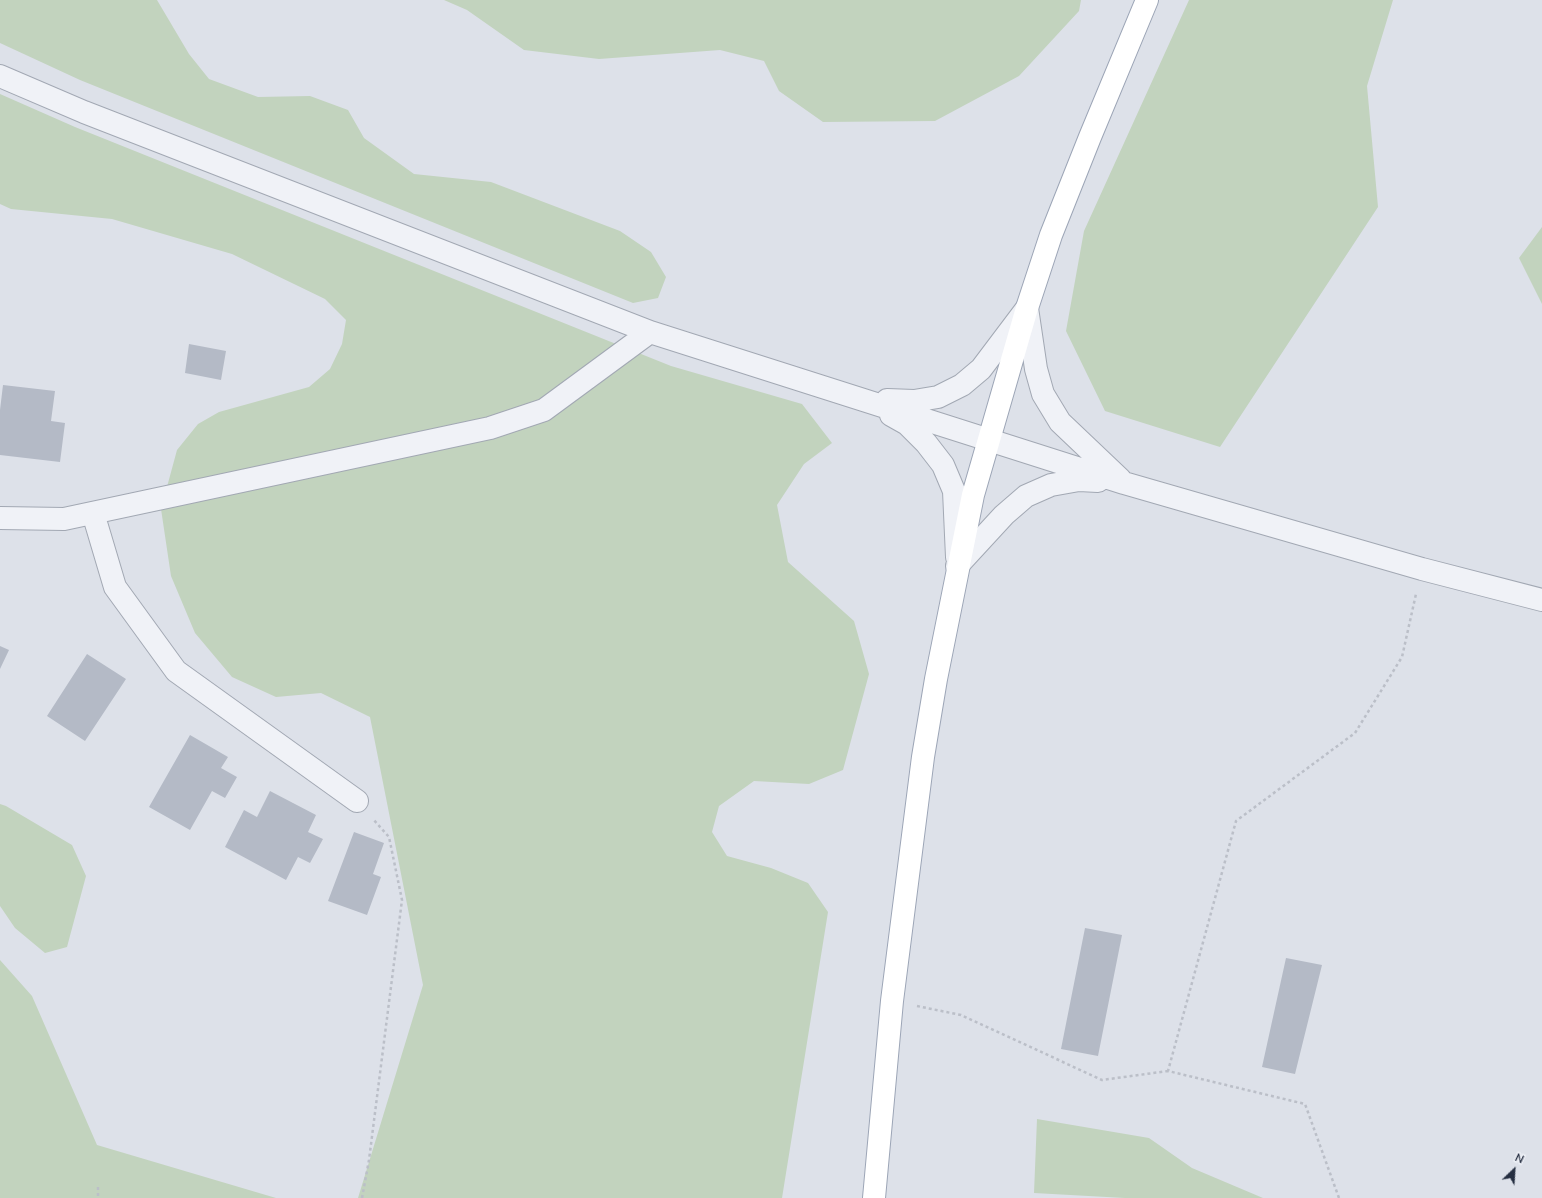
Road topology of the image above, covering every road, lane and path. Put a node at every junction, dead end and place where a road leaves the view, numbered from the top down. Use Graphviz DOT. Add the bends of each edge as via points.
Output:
graph roads {
  1 [pos="1147,0"];
  2 [pos="0,76"];
  3 [pos="1027,308"];
  4 [pos="650,332"];
  5 [pos="864,400"];
  6 [pos="987,439"];
  7 [pos="1124,483"];
  8 [pos="93,513"];
  9 [pos="0,518"];
  10 [pos="957,566"];
  11 [pos="1422,568"];
  12 [pos="1542,600"];
  13 [pos="357,802"];
  14 [pos="892,1001"];
  15 [pos="1168,1071"];
  16 [pos="98,1187"];
  17 [pos="98,1198"];
  18 [pos="362,1198"];
  19 [pos="874,1198"];
  20 [pos="1339,1198"];
  1 -- 3 [label="main road" via="1070,186"];
  2 -- 4 [label="street" via="84,112"];
  3 -- 5 [label="street" via="981,369 962,385 938,397 914,401"];
  3 -- 6 [label="main road"];
  3 -- 7 [label="street" via="1036,369 1043,394 1060,422"];
  4 -- 5 [label="street"];
  4 -- 8 [label="street" via="544,410 490,428"];
  5 -- 6 [label="street"];
  5 -- 10 [label="street" via="907,424 943,465 954,491"];
  6 -- 7 [label="street"];
  6 -- 10 [label="main road"];
  7 -- 10 [label="street" via="1079,480 1051,485 1026,496 1004,515"];
  7 -- 11 [label="street"];
  8 -- 9 [label="street" via="64,519"];
  8 -- 13 [label="street" via="115,587 176,671"];
  10 -- 14 [label="main road" via="923,757"];
  11 -- 12 [label="street"];
  11 -- 15 [label="path" via="1402,657 1355,733 1236,821"];
  13 -- 18 [label="path" via="389,837 402,900"];
  14 -- 15 [label="path" via="961,1015 1102,1080"];
  14 -- 19 [label="main road"];
  15 -- 20 [label="path" via="1305,1104"];
  16 -- 17 [label="path"];
}
